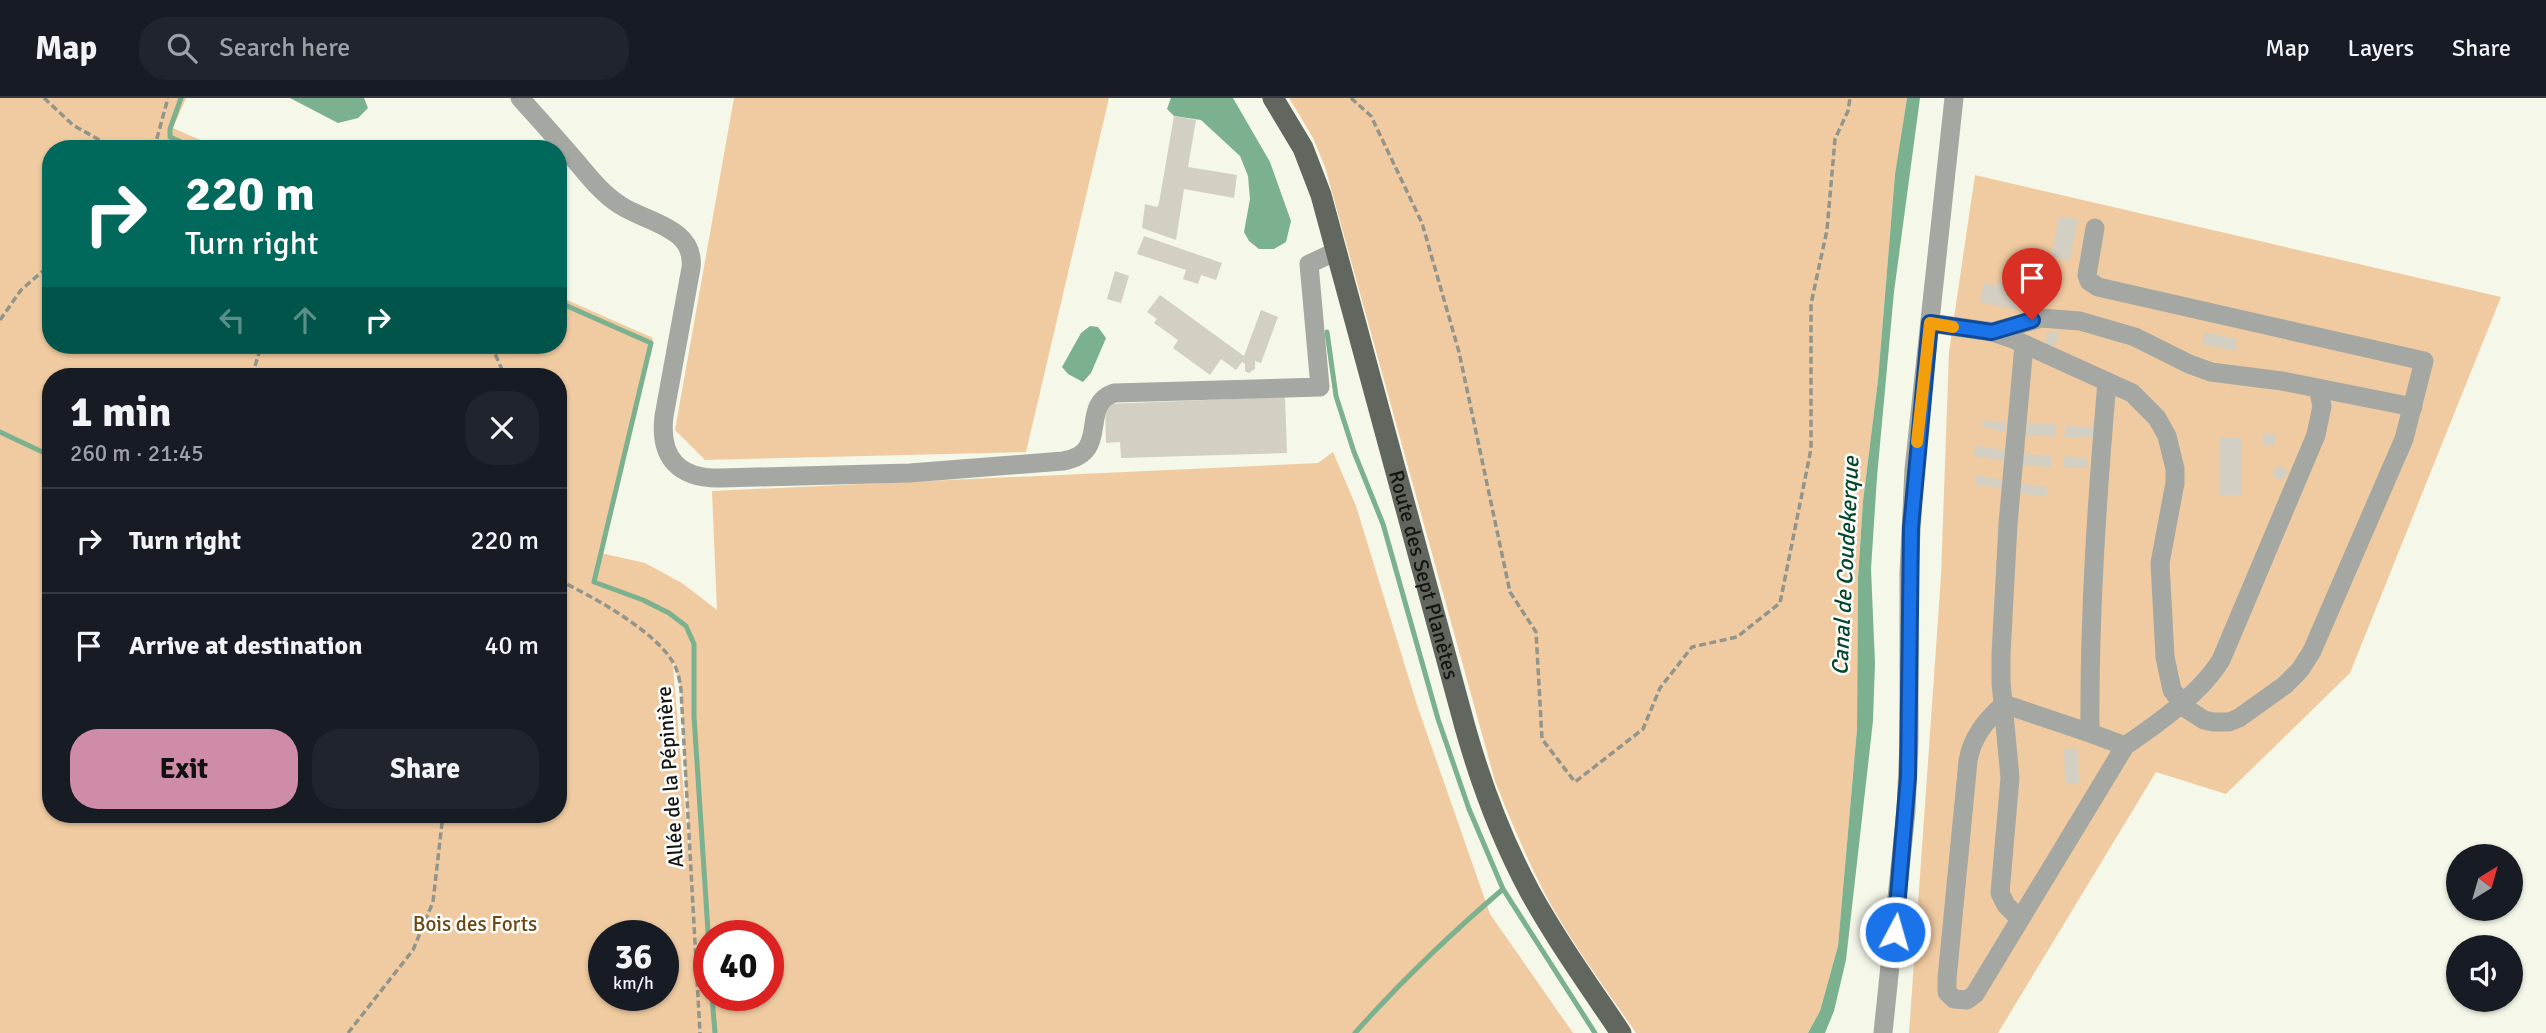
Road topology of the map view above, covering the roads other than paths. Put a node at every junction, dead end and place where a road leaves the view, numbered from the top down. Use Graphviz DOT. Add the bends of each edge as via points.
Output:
graph roads {
  1 [pos="520,98"];
  2 [pos="1273,98"];
  3 [pos="1954,98"];
  4 [pos="557,140"];
  5 [pos="567,152"];
  6 [pos="2095,228"];
  7 [pos="1337,251"];
  8 [pos="1930,323"];
  9 [pos="1992,332"];
  10 [pos="2024,345"];
  11 [pos="2107,382"];
  12 [pos="2318,388"];
  13 [pos="2413,407"];
  14 [pos="2180,703"];
  15 [pos="2004,704"];
  16 [pos="2090,733"];
  17 [pos="2124,746"];
  18 [pos="2020,919"];
  19 [pos="1621,1033"];
  20 [pos="1883,1033"];
  1 -- 4 [label="street"];
  2 -- 7 [label="main road, Route des Sept Planètes" via="1310,163"];
  3 -- 8 [label="street"];
  5 -- 7 [label="street" via="613,200 675,232 689,248 691,268 663,442 680,468 711,479 1063,461 1086,450 1098,404 1114,393 1320,387 1309,264"];
  6 -- 13 [label="street" via="2087,275 2098,288 2424,361"];
  7 -- 19 [label="main road, Route des Sept Planètes" via="1483,785 1530,891"];
  8 -- 9 [label="street"];
  8 -- 20 [label="street" via="1911,528 1905,823"];
  9 -- 10 [label="street"];
  9 -- 12 [label="street" via="2041,318 2080,321 2135,337 2211,372"];
  10 -- 11 [label="street"];
  10 -- 15 [label="street" via="2008,524 2001,667"];
  11 -- 14 [label="street" via="2132,393 2150,409 2174,457 2175,484 2160,578 2166,669"];
  11 -- 16 [label="street" via="2094,538"];
  12 -- 13 [label="street"];
  12 -- 14 [label="street" via="2322,406 2316,435 2227,649 2208,678"];
  13 -- 14 [label="street" via="2399,451 2317,641 2300,670 2255,709 2229,722 2204,720"];
  14 -- 17 [label="street"];
  15 -- 16 [label="street"];
  15 -- 18 [label="street" via="2010,778 2000,893"];
  15 -- 18 [label="street" via="1976,736 1968,761 1947,978 1950,996 1963,1001 1975,994"];
  16 -- 17 [label="street"];
  17 -- 18 [label="street"];
}
